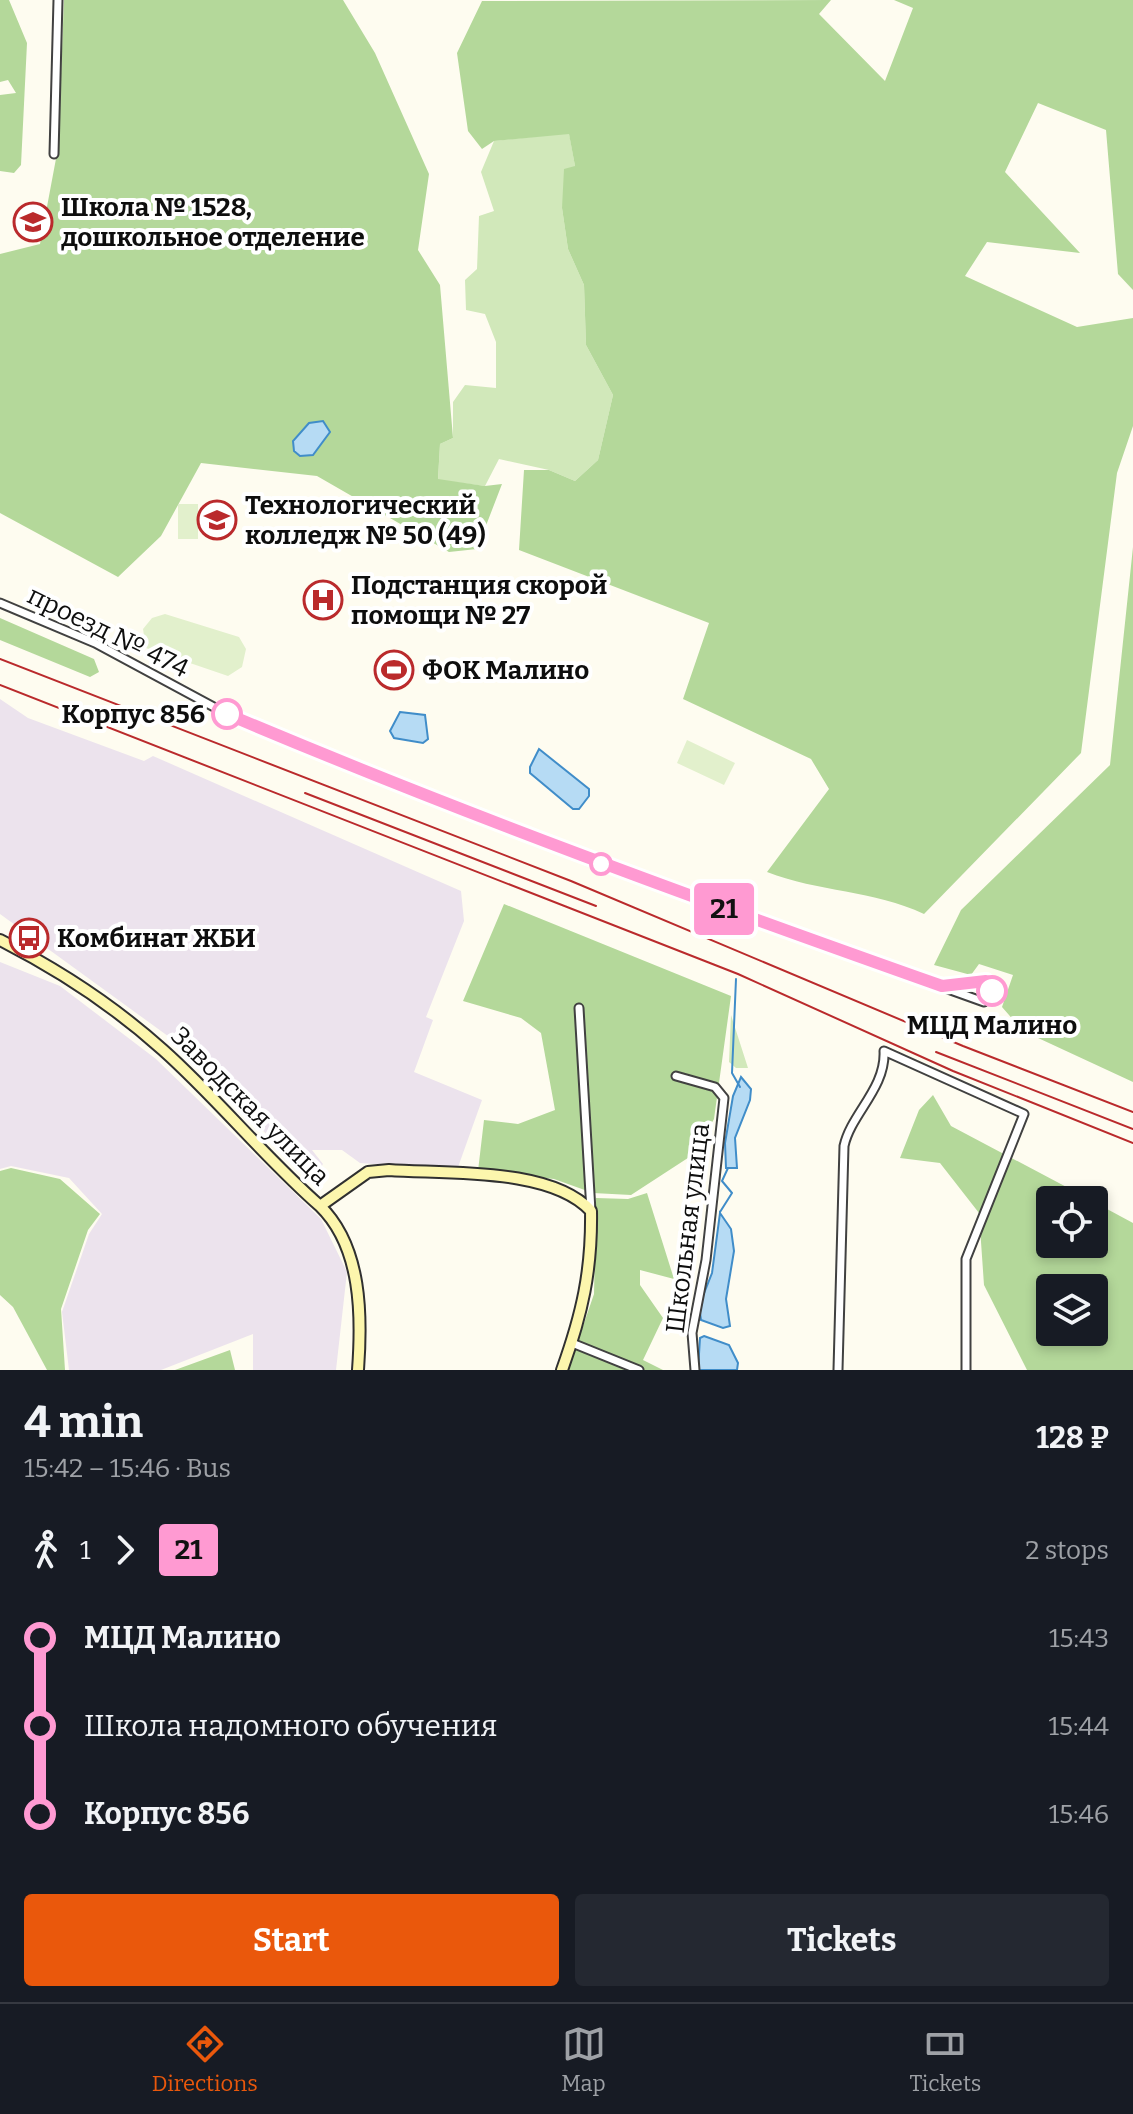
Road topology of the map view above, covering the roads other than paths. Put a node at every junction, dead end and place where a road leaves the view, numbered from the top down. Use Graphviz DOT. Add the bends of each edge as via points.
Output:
graph roads {
  1 [pos="58,0"];
  2 [pos="54,154"];
  3 [pos="0,603"];
  4 [pos="0,940"];
  5 [pos="942,986"];
  6 [pos="579,1008"];
  7 [pos="676,1076"];
  8 [pos="320,1206"];
  9 [pos="591,1211"];
  10 [pos="572,1343"];
  11 [pos="358,1370"];
  12 [pos="562,1370"];
  13 [pos="639,1370"];
  14 [pos="695,1370"];
  15 [pos="838,1370"];
  16 [pos="966,1370"];
  1 -- 2 [label="street"];
  3 -- 5 [label="street, проезд № 474" via="95,643 225,713 416,794"];
  4 -- 8 [label="street, Заводская улица" via="46,963 137,1027"];
  5 -- 5 [label="street, проезд № 474" via="986,981 992,991 984,1002"];
  6 -- 9 [label="street"];
  7 -- 14 [label="street, Школьная улица" via="715,1087 724,1098 706,1260 692,1327"];
  8 -- 9 [label="street, Заводская улица" via="368,1172 389,1170 550,1184 579,1198"];
  8 -- 11 [label="street" via="348,1255 360,1300"];
  9 -- 10 [label="street" via="587,1295"];
  10 -- 12 [label="street"];
  10 -- 13 [label="street"];
  15 -- 16 [label="street" via="844,1146 847,1129 867,1105 884,1051 1024,1114 966,1259"];
}
